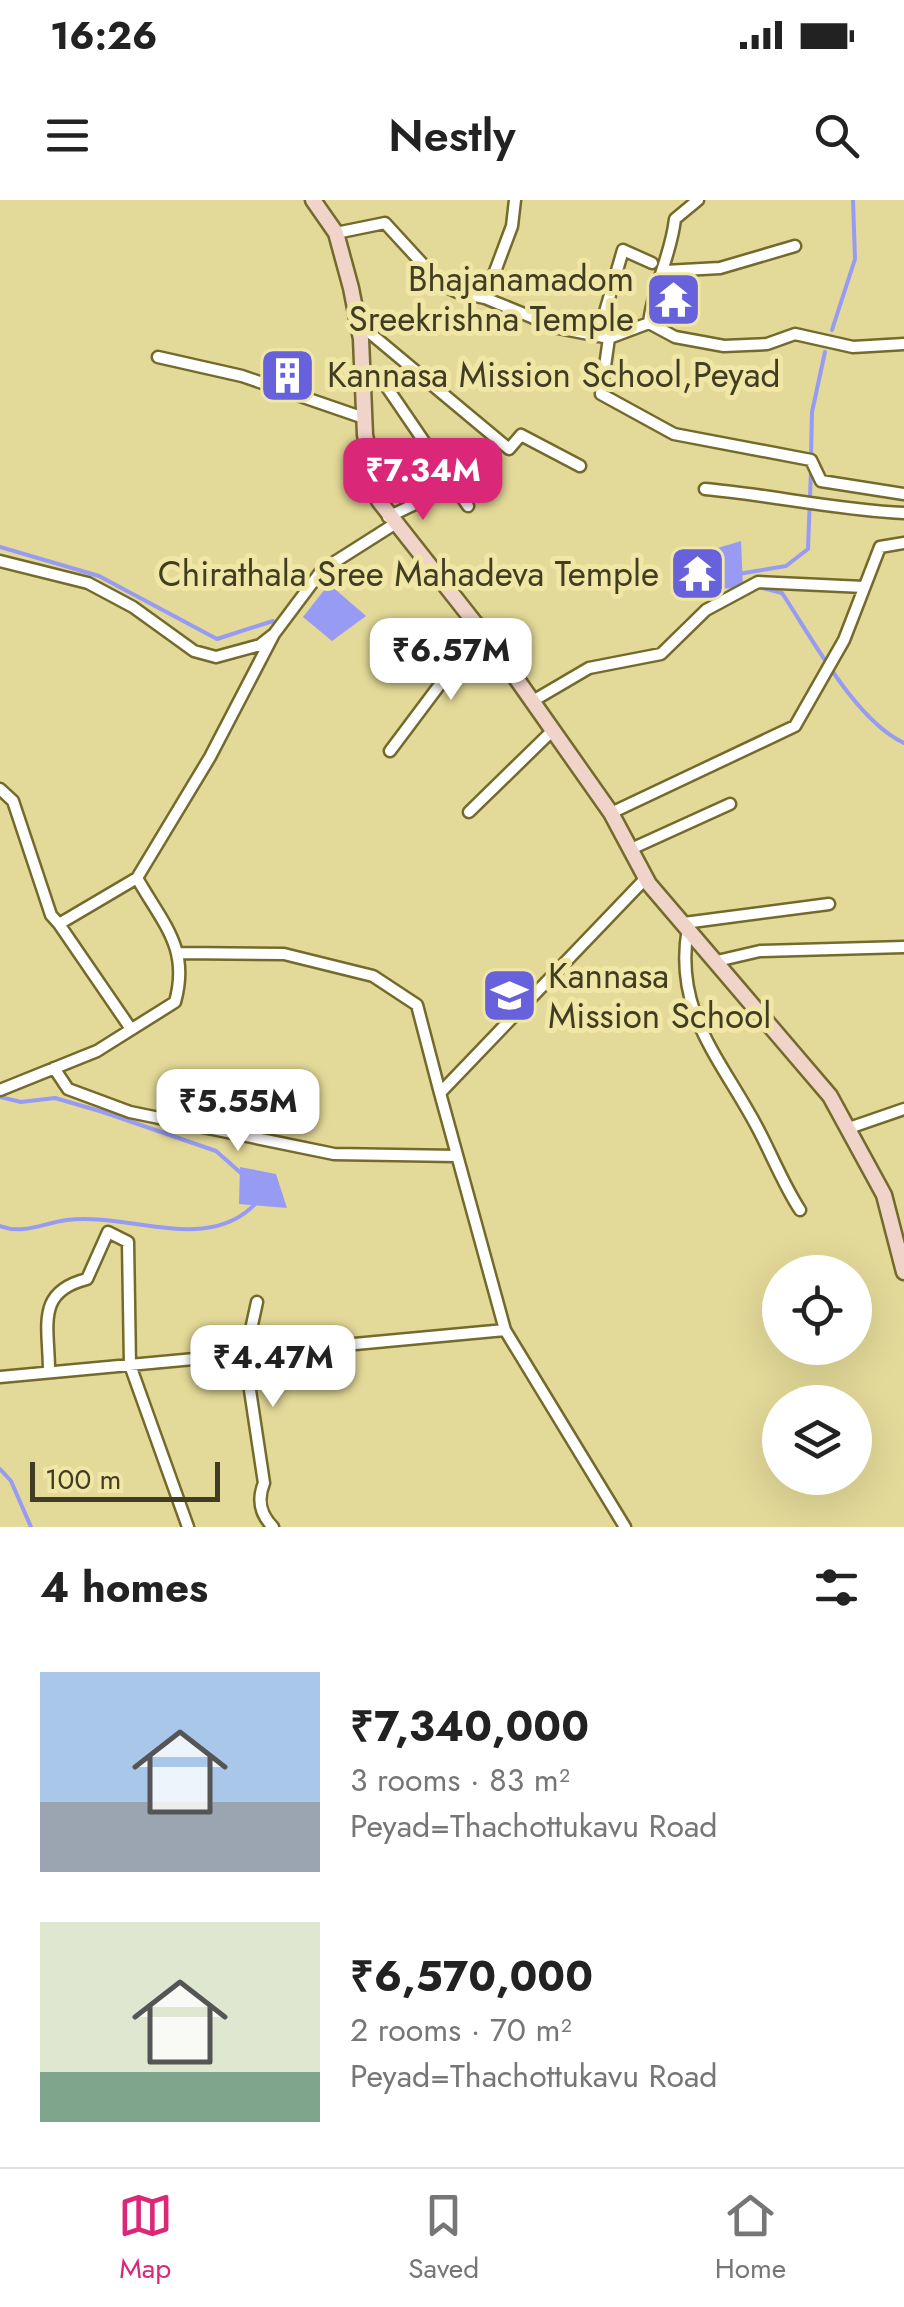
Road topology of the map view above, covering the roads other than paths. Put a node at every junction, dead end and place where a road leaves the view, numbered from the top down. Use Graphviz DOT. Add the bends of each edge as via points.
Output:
graph roads {
  1 [pos="313,200"];
  2 [pos="516,200"];
  3 [pos="698,200"];
  4 [pos="336,233"];
  5 [pos="794,246"];
  6 [pos="652,263"];
  7 [pos="665,271"];
  8 [pos="490,300"];
  9 [pos="358,322"];
  10 [pos="649,323"];
  11 [pos="603,337"];
  12 [pos="904,344"];
  13 [pos="158,357"];
  14 [pos="362,371"];
  15 [pos="364,418"];
  16 [pos="580,466"];
  17 [pos="705,490"];
  18 [pos="440,492"];
  19 [pos="904,494"];
  20 [pos="468,506"];
  21 [pos="904,513"];
  22 [pos="391,521"];
  23 [pos="904,543"];
  24 [pos="0,561"];
  25 [pos="864,587"];
  26 [pos="480,630"];
  27 [pos="274,634"];
  28 [pos="532,702"];
  29 [pos="552,732"];
  30 [pos="390,751"];
  31 [pos="0,788"];
  32 [pos="730,804"];
  33 [pos="469,812"];
  34 [pos="611,813"];
  35 [pos="630,849"];
  36 [pos="137,878"];
  37 [pos="646,878"];
  38 [pos="829,904"];
  39 [pos="59,924"];
  40 [pos="686,925"];
  41 [pos="904,947"];
  42 [pos="179,953"];
  43 [pos="717,961"];
  44 [pos="131,1029"];
  45 [pos="54,1068"];
  46 [pos="1,1090"];
  47 [pos="440,1093"];
  48 [pos="904,1109"];
  49 [pos="849,1128"];
  50 [pos="457,1156"];
  51 [pos="800,1210"];
  52 [pos="904,1272"];
  53 [pos="257,1302"];
  54 [pos="505,1330"];
  55 [pos="245,1357"];
  56 [pos="130,1366"];
  57 [pos="49,1371"];
  58 [pos="0,1377"];
  59 [pos="188,1527"];
  60 [pos="273,1527"];
  61 [pos="625,1527"];
  1 -- 4 [label="main road"];
  2 -- 8 [label="street"];
  3 -- 7 [label="street" via="675,219"];
  4 -- 8 [label="street" via="385,224 442,284"];
  4 -- 9 [label="main road"];
  5 -- 7 [label="street" via="720,268"];
  6 -- 11 [label="street" via="623,250"];
  7 -- 10 [label="street"];
  8 -- 11 [label="street" via="558,328"];
  9 -- 14 [label="main road"];
  9 -- 16 [label="street" via="510,449 521,435"];
  10 -- 11 [label="street"];
  10 -- 12 [label="street" via="675,337 724,346 768,344 796,334 853,347"];
  11 -- 19 [label="street" via="601,394 674,434 811,460 821,480"];
  13 -- 15 [label="street" via="242,376"];
  14 -- 15 [label="main road"];
  14 -- 20 [label="street" via="382,380"];
  15 -- 22 [label="main road" via="379,501"];
  17 -- 21 [label="street"];
  18 -- 22 [label="street"];
  22 -- 26 [label="main road"];
  22 -- 27 [label="street" via="322,570"];
  23 -- 25 [label="street" via="880,547"];
  24 -- 27 [label="street" via="88,584 206,656 229,655"];
  25 -- 28 [label="street" via="758,582 706,610 661,654 589,668"];
  25 -- 34 [label="street" via="824,682 795,726"];
  26 -- 28 [label="main road"];
  26 -- 30 [label="street"];
  27 -- 36 [label="street"];
  28 -- 29 [label="main road"];
  29 -- 33 [label="street"];
  29 -- 34 [label="main road"];
  31 -- 39 [label="street" via="13,801"];
  32 -- 35 [label="street"];
  34 -- 35 [label="main road"];
  35 -- 37 [label="main road"];
  36 -- 39 [label="street"];
  36 -- 42 [label="street"];
  37 -- 40 [label="main road"];
  37 -- 47 [label="street"];
  38 -- 40 [label="street"];
  39 -- 44 [label="street"];
  40 -- 43 [label="main road"];
  40 -- 51 [label="street" via="684,980 718,1067"];
  41 -- 43 [label="street" via="760,951"];
  42 -- 44 [label="street" via="183,974 174,1002"];
  42 -- 47 [label="street" via="284,954 373,976 417,1005"];
  43 -- 49 [label="main road"];
  44 -- 45 [label="street"];
  45 -- 46 [label="street"];
  45 -- 50 [label="street" via="68,1089 130,1112 334,1154"];
  47 -- 50 [label="street"];
  48 -- 49 [label="street"];
  49 -- 52 [label="main road" via="884,1196"];
  50 -- 54 [label="street"];
  53 -- 55 [label="street"];
  54 -- 55 [label="street"];
  54 -- 61 [label="street"];
  55 -- 56 [label="street"];
  55 -- 60 [label="street" via="264,1483 262,1517"];
  56 -- 57 [label="street"];
  56 -- 57 [label="street" via="128,1242 108,1232 87,1280 61,1286 52,1298"];
  56 -- 59 [label="street"];
  57 -- 58 [label="street"];
}
